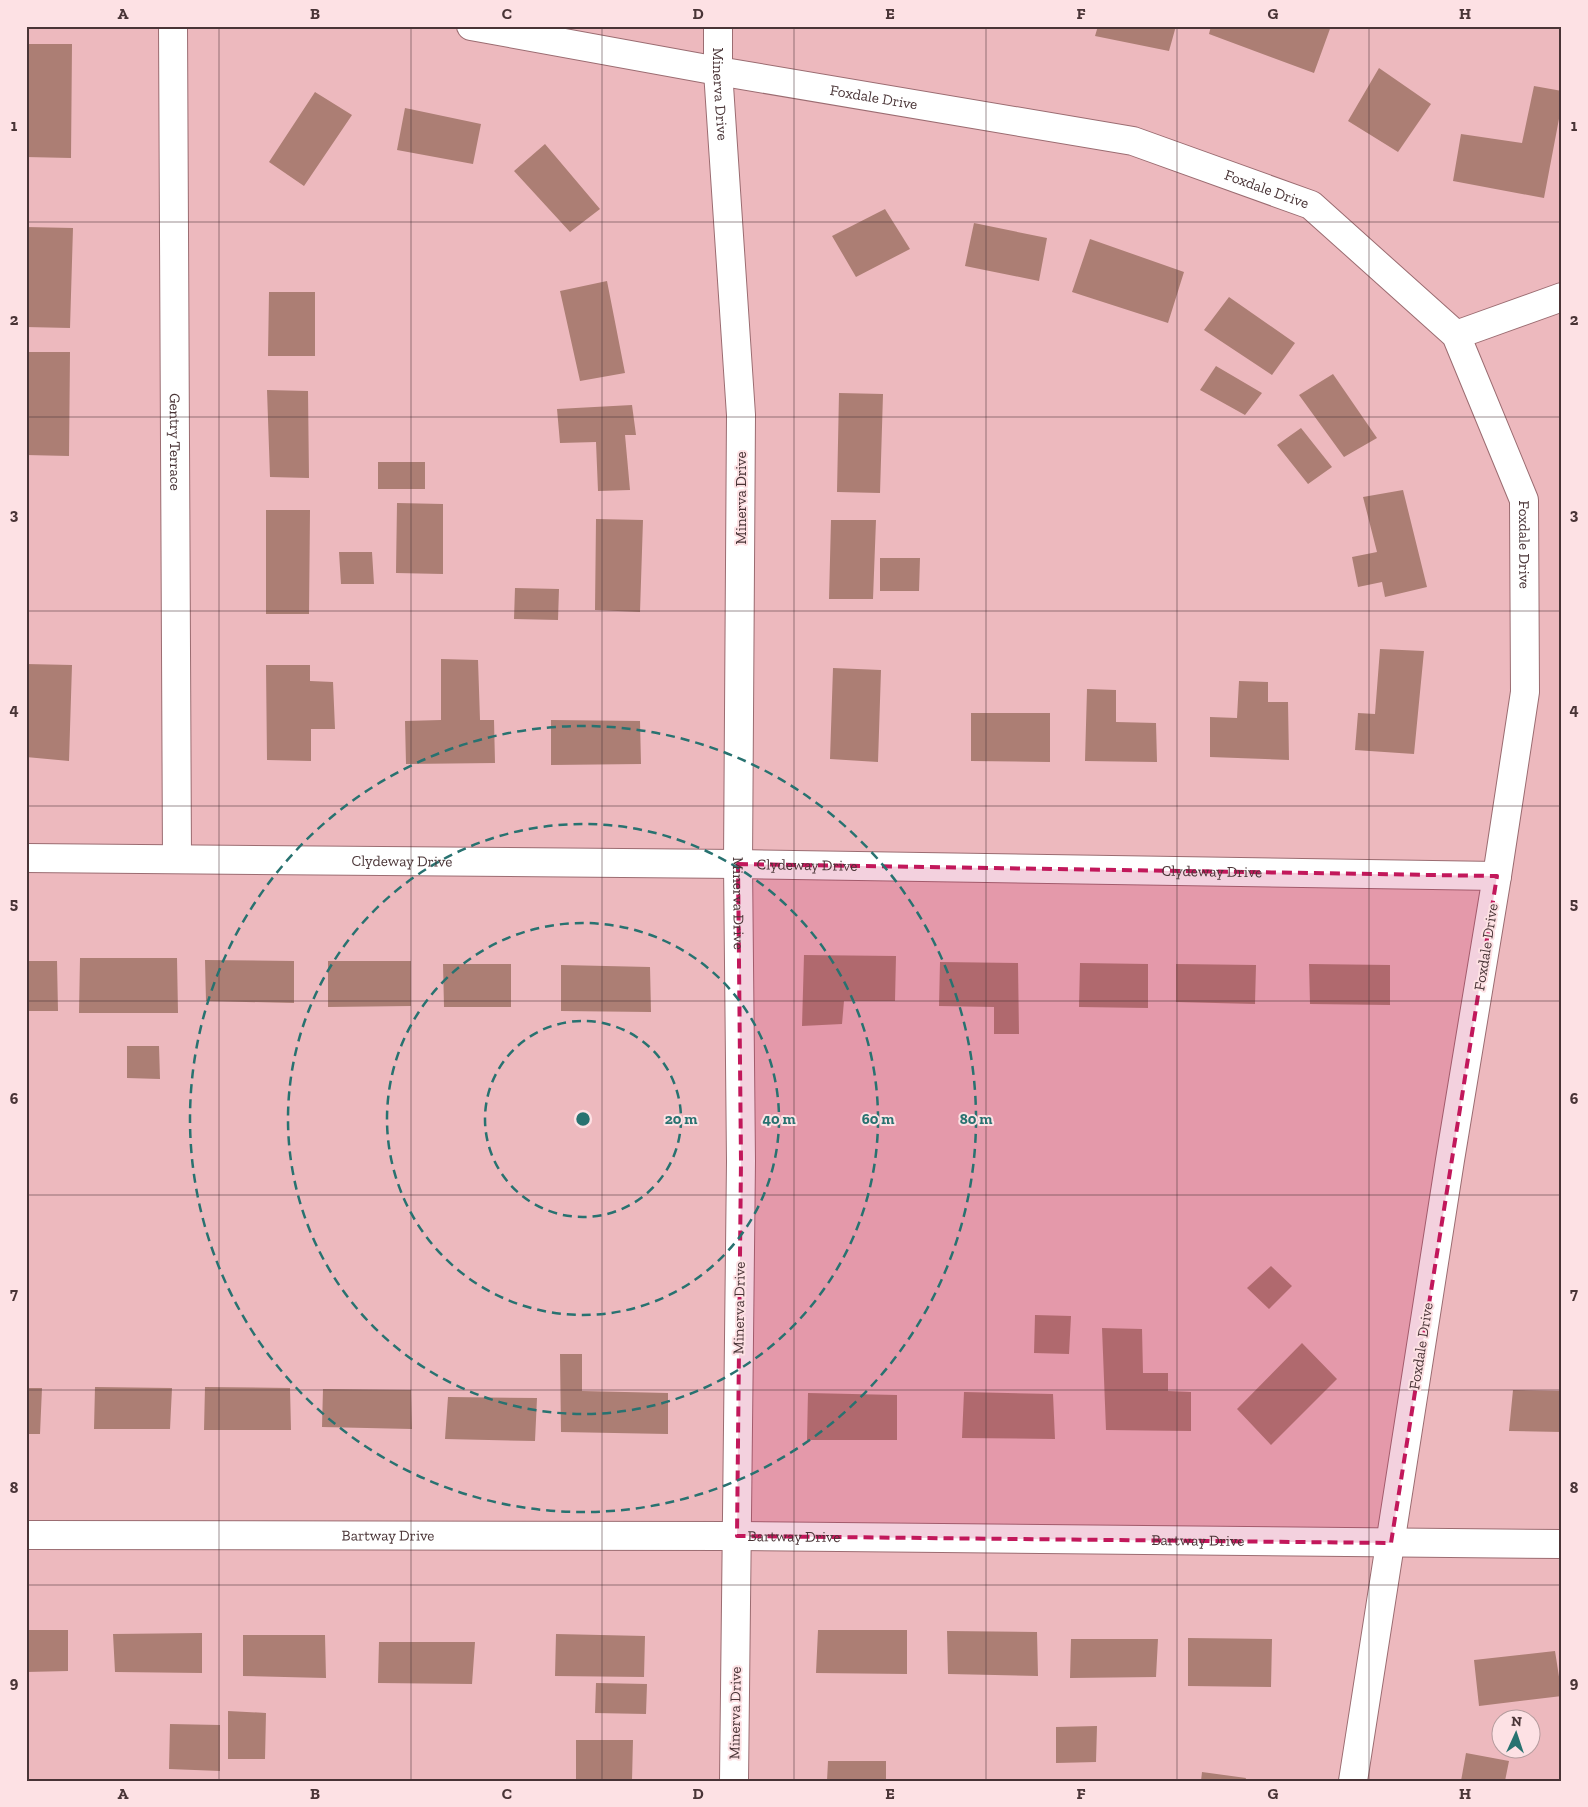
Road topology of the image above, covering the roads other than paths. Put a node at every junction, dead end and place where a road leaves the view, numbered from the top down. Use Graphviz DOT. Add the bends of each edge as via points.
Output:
graph roads {
  1 [pos="173,26"];
  2 [pos="471,26"];
  3 [pos="718,26"];
  4 [pos="718,71"];
  5 [pos="1562,297"];
  6 [pos="1456,335"];
  7 [pos="26,858"];
  8 [pos="177,858"];
  9 [pos="738,864"];
  10 [pos="1498,876"];
  11 [pos="26,1535"];
  12 [pos="736,1536"];
  13 [pos="1390,1543"];
  14 [pos="1562,1544"];
  15 [pos="734,1781"];
  16 [pos="1353,1781"];
  1 -- 8 [label="street, Gentry Terrace"];
  2 -- 4 [label="street, Foxdale Drive"];
  3 -- 4 [label="street, Minerva Drive"];
  4 -- 6 [label="street, Foxdale Drive" via="1133,141 1311,204"];
  4 -- 9 [label="street, Minerva Drive" via="741,415"];
  5 -- 6 [label="street"];
  6 -- 10 [label="street, Foxdale Drive" via="1524,500 1525,692"];
  7 -- 8 [label="street, Clydeway Drive"];
  8 -- 9 [label="street, Clydeway Drive"];
  9 -- 10 [label="street, Clydeway Drive"];
  9 -- 12 [label="street, Minerva Drive" via="741,1161"];
  10 -- 13 [label="street, Foxdale Drive"];
  11 -- 12 [label="street, Bartway Drive"];
  12 -- 13 [label="street, Bartway Drive"];
  12 -- 15 [label="street, Minerva Drive"];
  13 -- 14 [label="street, Bartway Drive"];
  13 -- 16 [label="street, Foxdale Drive"];
}
